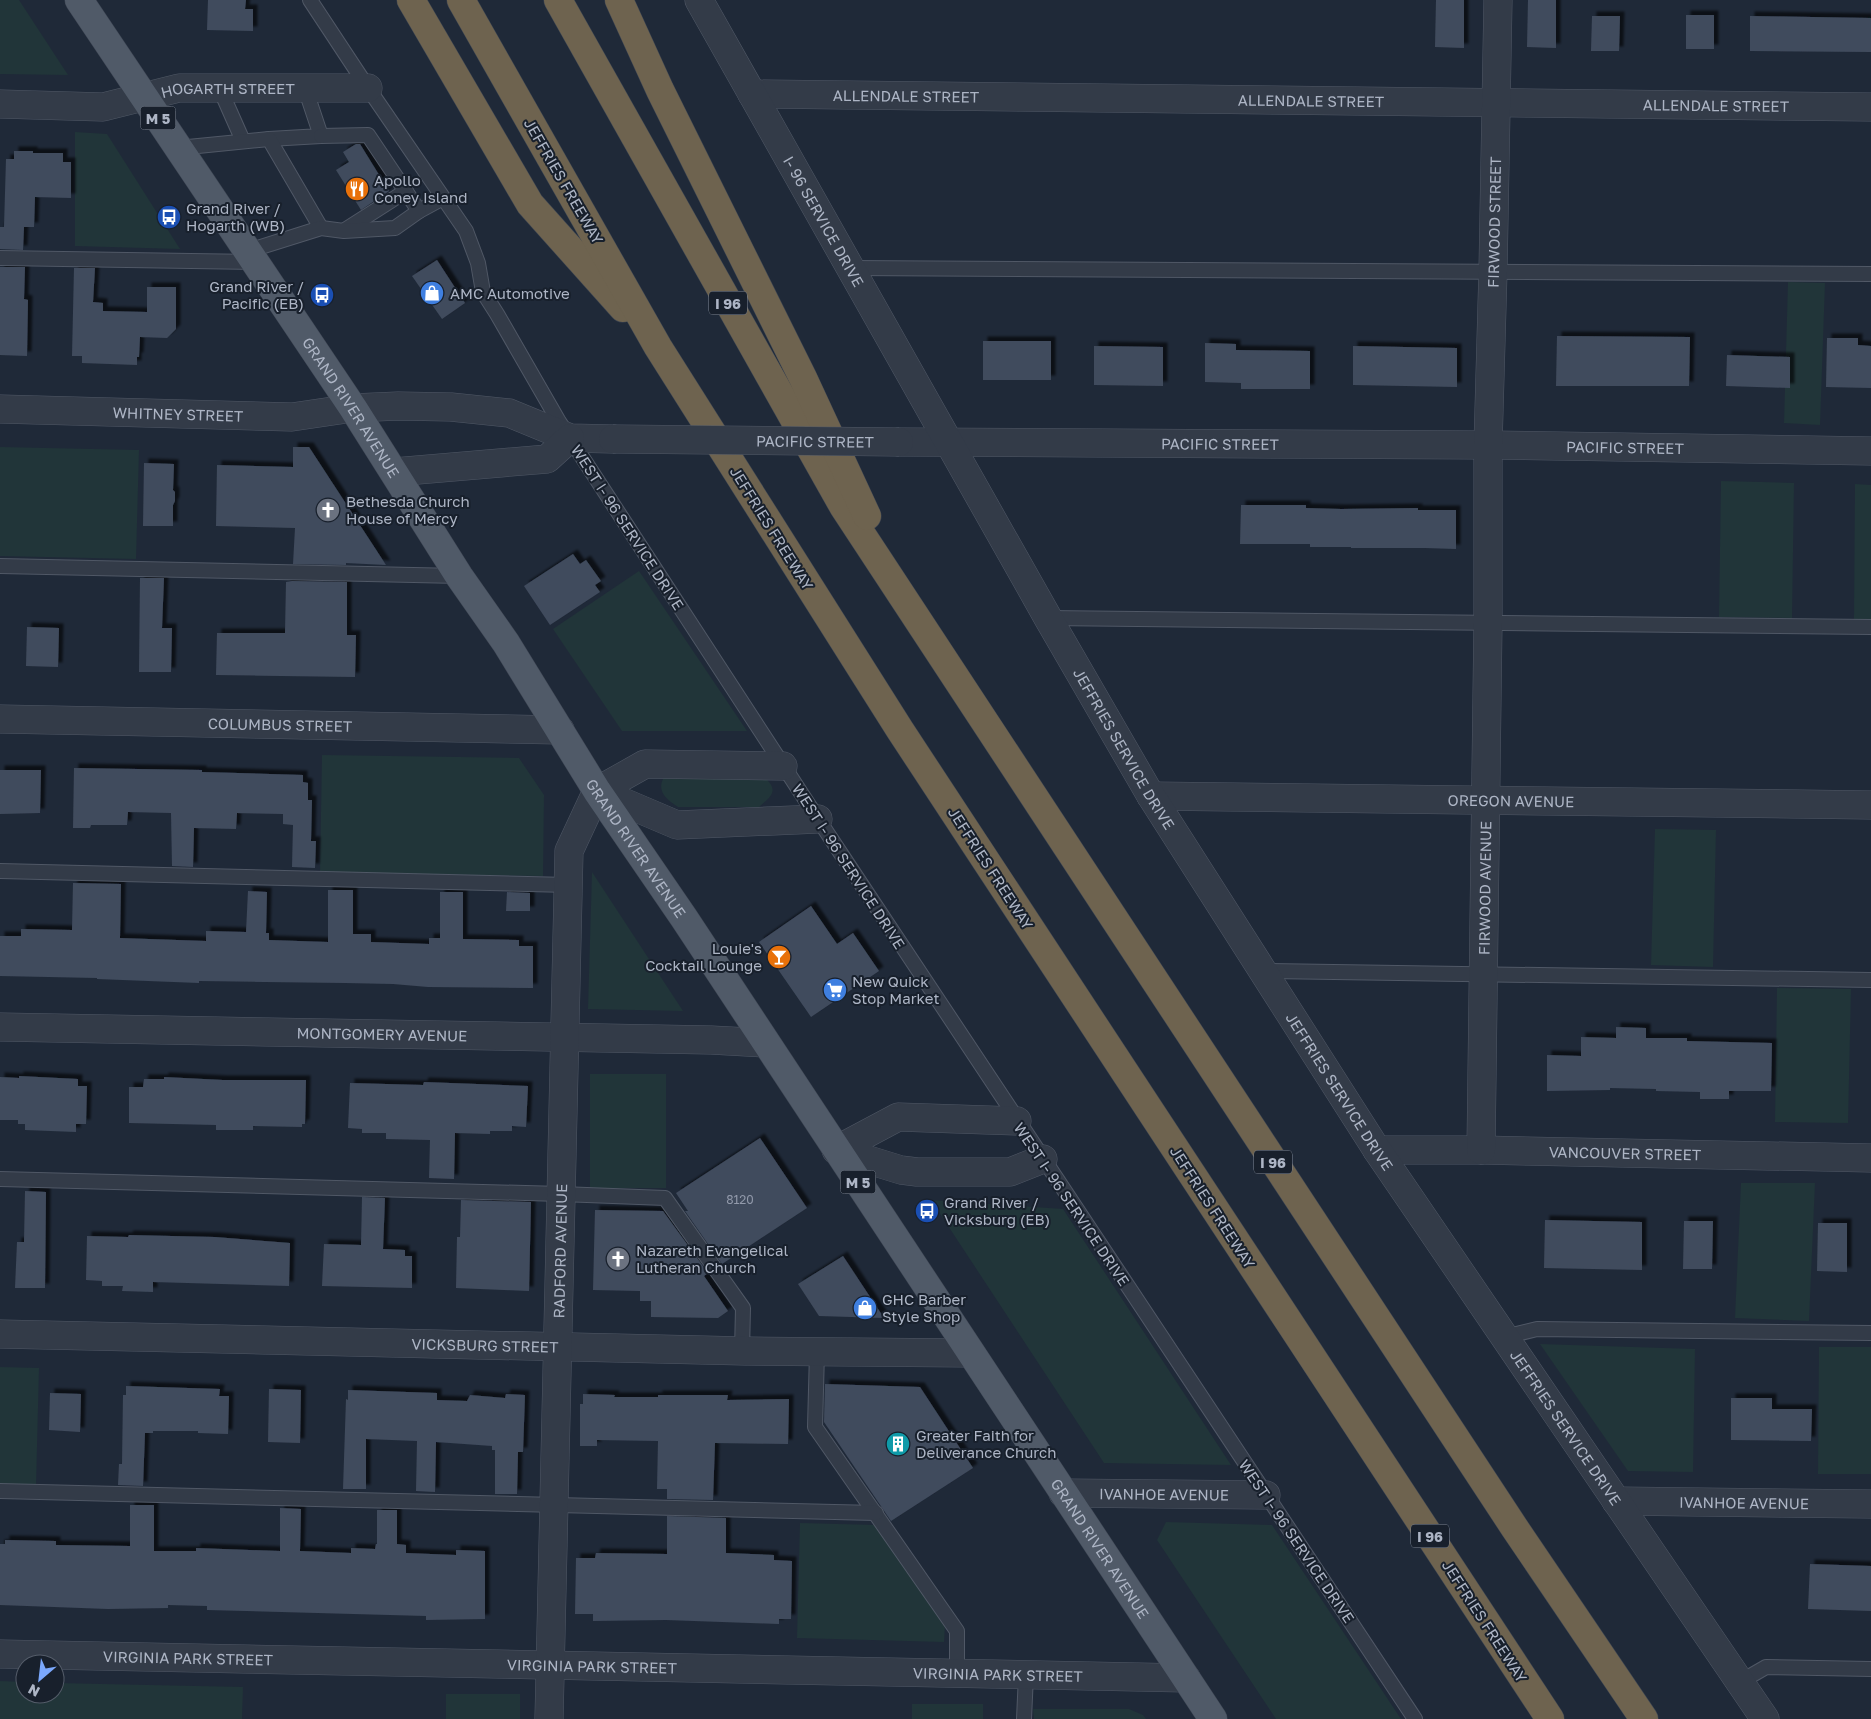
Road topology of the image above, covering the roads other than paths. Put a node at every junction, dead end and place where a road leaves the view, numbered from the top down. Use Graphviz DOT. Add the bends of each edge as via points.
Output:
graph roads {
  1 [pos="79,0"];
  2 [pos="310,0"];
  3 [pos="411,0"];
  4 [pos="461,0"];
  5 [pos="558,0"];
  6 [pos="619,0"];
  7 [pos="699,0"];
  8 [pos="1498,0"];
  9 [pos="305,88"];
  10 [pos="368,88"];
  11 [pos="220,89"];
  12 [pos="752,94"];
  13 [pos="144,98"];
  14 [pos="1497,102"];
  15 [pos="0,104"];
  16 [pos="1871,107"];
  17 [pos="321,136"];
  18 [pos="268,140"];
  19 [pos="243,141"];
  20 [pos="178,148"];
  21 [pos="406,191"];
  22 [pos="443,198"];
  23 [pos="419,211"];
  24 [pos="320,228"];
  25 [pos="344,231"];
  26 [pos="252,256"];
  27 [pos="0,258"];
  28 [pos="850,268"];
  29 [pos="1493,271"];
  30 [pos="1871,274"];
  31 [pos="658,347"];
  32 [pos="353,408"];
  33 [pos="0,410"];
  34 [pos="570,438"];
  35 [pos="949,443"];
  36 [pos="1488,445"];
  37 [pos="1871,451"];
  38 [pos="394,472"];
  39 [pos="0,566"];
  40 [pos="459,576"];
  41 [pos="907,602"];
  42 [pos="1048,618"];
  43 [pos="1488,622"];
  44 [pos="1871,627"];
  45 [pos="0,719"];
  46 [pos="560,730"];
  47 [pos="783,766"];
  48 [pos="597,791"];
  49 [pos="1150,796"];
  50 [pos="1486,800"];
  51 [pos="1871,805"];
  52 [pos="818,819"];
  53 [pos="0,871"];
  54 [pos="568,885"];
  55 [pos="1264,971"];
  56 [pos="1484,975"];
  57 [pos="1871,980"];
  58 [pos="0,1027"];
  59 [pos="565,1038"];
  60 [pos="766,1043"];
  61 [pos="1017,1121"];
  62 [pos="836,1150"];
  63 [pos="1377,1150"];
  64 [pos="1481,1150"];
  65 [pos="1871,1158"];
  66 [pos="1043,1159"];
  67 [pos="0,1179"];
  68 [pos="561,1194"];
  69 [pos="1871,1333"];
  70 [pos="0,1334"];
  71 [pos="1504,1336"];
  72 [pos="557,1346"];
  73 [pos="742,1351"];
  74 [pos="817,1352"];
  75 [pos="970,1353"];
  76 [pos="0,1491"];
  77 [pos="1064,1493"];
  78 [pos="1266,1495"];
  79 [pos="1616,1501"];
  80 [pos="1871,1504"];
  81 [pos="554,1505"];
  82 [pos="876,1513"];
  83 [pos="0,1654"];
  84 [pos="550,1665"];
  85 [pos="1871,1669"];
  86 [pos="957,1674"];
  87 [pos="1026,1675"];
  88 [pos="1186,1678"];
  89 [pos="1740,1682"];
  90 [pos="549,1719"];
  91 [pos="1024,1719"];
  92 [pos="1213,1719"];
  93 [pos="1415,1719"];
  94 [pos="1550,1719"];
  95 [pos="1644,1719"];
  96 [pos="1765,1719"];
  1 -- 13 [label="main road, GRAND RIVER AVENUE / M 5"];
  2 -- 10 [label="lane, WEST I- 96 SERVICE DRIVE"];
  3 -- 31 [label="highway" via="530,204"];
  4 -- 31 [label="highway, JEFFRIES FREEWAY / I 96"];
  5 -- 41 [label="highway, I 96" via="843,506"];
  6 -- 41 [label="highway" via="660,90 803,378"];
  7 -- 12 [label="street, I- 96 SERVICE DRIVE"];
  8 -- 14 [label="street, FIRWOOD STREET"];
  9 -- 10 [label="street, HOGARTH STREET"];
  9 -- 11 [label="street, HOGARTH STREET"];
  9 -- 17 [label="lane"];
  10 -- 22 [label="lane, WEST I- 96 SERVICE DRIVE"];
  11 -- 13 [label="street, HOGARTH STREET" via="179,88"];
  11 -- 19 [label="lane"];
  12 -- 14 [label="street, ALLENDALE STREET"];
  12 -- 28 [label="street, I- 96 SERVICE DRIVE"];
  13 -- 15 [label="street, HOGARTH STREET" via="103,107"];
  13 -- 20 [label="main road, GRAND RIVER AVENUE / M 5"];
  14 -- 16 [label="street, ALLENDALE STREET"];
  14 -- 29 [label="street, FIRWOOD STREET"];
  17 -- 18 [label="lane"];
  17 -- 21 [label="lane" via="368,135"];
  18 -- 19 [label="lane"];
  18 -- 24 [label="lane"];
  19 -- 20 [label="lane"];
  20 -- 26 [label="main road, GRAND RIVER AVENUE / M 5"];
  21 -- 23 [label="lane"];
  21 -- 25 [label="lane"];
  22 -- 23 [label="lane"];
  22 -- 34 [label="lane, WEST I- 96 SERVICE DRIVE" via="466,231 478,263 483,292"];
  23 -- 25 [label="lane" via="394,228"];
  24 -- 25 [label="lane"];
  24 -- 26 [label="lane"];
  26 -- 27 [label="lane"];
  26 -- 32 [label="main road, GRAND RIVER AVENUE / M 5"];
  28 -- 29 [label="lane"];
  28 -- 35 [label="street, I- 96 SERVICE DRIVE"];
  29 -- 30 [label="lane"];
  29 -- 36 [label="street, FIRWOOD STREET"];
  31 -- 94 [label="highway, JEFFRIES FREEWAY / I 96" via="900,730"];
  32 -- 33 [label="street, WHITNEY STREET" via="292,416"];
  32 -- 34 [label="street, PACIFIC STREET" via="451,407 509,413"];
  32 -- 38 [label="main road, GRAND RIVER AVENUE / M 5"];
  34 -- 35 [label="street, PACIFIC STREET, bridge"];
  34 -- 38 [label="street" via="546,460"];
  34 -- 47 [label="lane, WEST I- 96 SERVICE DRIVE"];
  35 -- 36 [label="street, PACIFIC STREET"];
  35 -- 42 [label="street, JEFFRIES SERVICE DRIVE"];
  36 -- 37 [label="street, PACIFIC STREET"];
  36 -- 43 [label="street, FIRWOOD AVENUE"];
  38 -- 40 [label="main road, GRAND RIVER AVENUE / M 5"];
  39 -- 40 [label="lane"];
  40 -- 46 [label="main road, GRAND RIVER AVENUE / M 5" via="506,643"];
  41 -- 95 [label="highway, I 96" via="1508,1519"];
  42 -- 43 [label="lane"];
  42 -- 49 [label="street, JEFFRIES SERVICE DRIVE"];
  43 -- 44 [label="lane"];
  43 -- 50 [label="street, FIRWOOD AVENUE"];
  45 -- 46 [label="street, COLUMBUS STREET"];
  46 -- 48 [label="main road, GRAND RIVER AVENUE / M 5"];
  47 -- 48 [label="street" via="645,764"];
  47 -- 52 [label="lane, WEST I- 96 SERVICE DRIVE"];
  48 -- 52 [label="street" via="677,825"];
  48 -- 54 [label="street, RADFORD AVENUE" via="569,851"];
  48 -- 60 [label="main road, GRAND RIVER AVENUE / M 5"];
  49 -- 50 [label="street, OREGON AVENUE"];
  49 -- 55 [label="street, JEFFRIES SERVICE DRIVE"];
  50 -- 51 [label="street, OREGON AVENUE"];
  50 -- 56 [label="street, FIRWOOD AVENUE"];
  52 -- 61 [label="lane, WEST I- 96 SERVICE DRIVE"];
  53 -- 54 [label="lane"];
  54 -- 59 [label="street, RADFORD AVENUE"];
  55 -- 56 [label="lane"];
  55 -- 63 [label="street, JEFFRIES SERVICE DRIVE"];
  56 -- 57 [label="lane"];
  56 -- 64 [label="street, FIRWOOD AVENUE"];
  58 -- 59 [label="street, MONTGOMERY AVENUE"];
  59 -- 60 [label="street, MONTGOMERY AVENUE"];
  59 -- 68 [label="street, RADFORD AVENUE"];
  60 -- 62 [label="main road, GRAND RIVER AVENUE / M 5"];
  61 -- 62 [label="street" via="898,1117"];
  61 -- 66 [label="lane, WEST I- 96 SERVICE DRIVE"];
  62 -- 66 [label="street" via="917,1172 1010,1172"];
  62 -- 75 [label="main road, GRAND RIVER AVENUE / M 5"];
  63 -- 64 [label="street, VANCOUVER STREET"];
  63 -- 71 [label="street, JEFFRIES SERVICE DRIVE"];
  64 -- 65 [label="street, VANCOUVER STREET"];
  66 -- 78 [label="lane, WEST I- 96 SERVICE DRIVE"];
  67 -- 68 [label="lane"];
  68 -- 72 [label="street, RADFORD AVENUE"];
  68 -- 73 [label="lane" via="665,1198 743,1308"];
  69 -- 71 [label="lane" via="1537,1329"];
  70 -- 72 [label="street, VICKSBURG STREET"];
  71 -- 79 [label="street, JEFFRIES SERVICE DRIVE"];
  72 -- 73 [label="street, VICKSBURG STREET"];
  72 -- 81 [label="street, RADFORD AVENUE"];
  73 -- 74 [label="street, VICKSBURG STREET"];
  74 -- 75 [label="street, VICKSBURG STREET"];
  74 -- 82 [label="lane" via="815,1427"];
  75 -- 77 [label="main road, GRAND RIVER AVENUE / M 5"];
  76 -- 81 [label="lane"];
  77 -- 78 [label="street, IVANHOE AVENUE"];
  77 -- 88 [label="main road, GRAND RIVER AVENUE / M 5"];
  78 -- 93 [label="lane, WEST I- 96 SERVICE DRIVE"];
  79 -- 80 [label="street, IVANHOE AVENUE"];
  79 -- 89 [label="street, JEFFRIES SERVICE DRIVE"];
  81 -- 82 [label="lane"];
  81 -- 84 [label="street, RADFORD AVENUE"];
  82 -- 86 [label="lane" via="957,1631"];
  83 -- 84 [label="street, VIRGINIA PARK STREET"];
  84 -- 86 [label="street, VIRGINIA PARK STREET"];
  84 -- 90 [label="street, RADFORD AVENUE"];
  85 -- 89 [label="lane" via="1766,1667"];
  86 -- 87 [label="street, VIRGINIA PARK STREET"];
  87 -- 88 [label="street, VIRGINIA PARK STREET"];
  87 -- 91 [label="lane"];
  88 -- 92 [label="main road, GRAND RIVER AVENUE / M 5"];
  89 -- 96 [label="street, JEFFRIES SERVICE DRIVE"];
}
